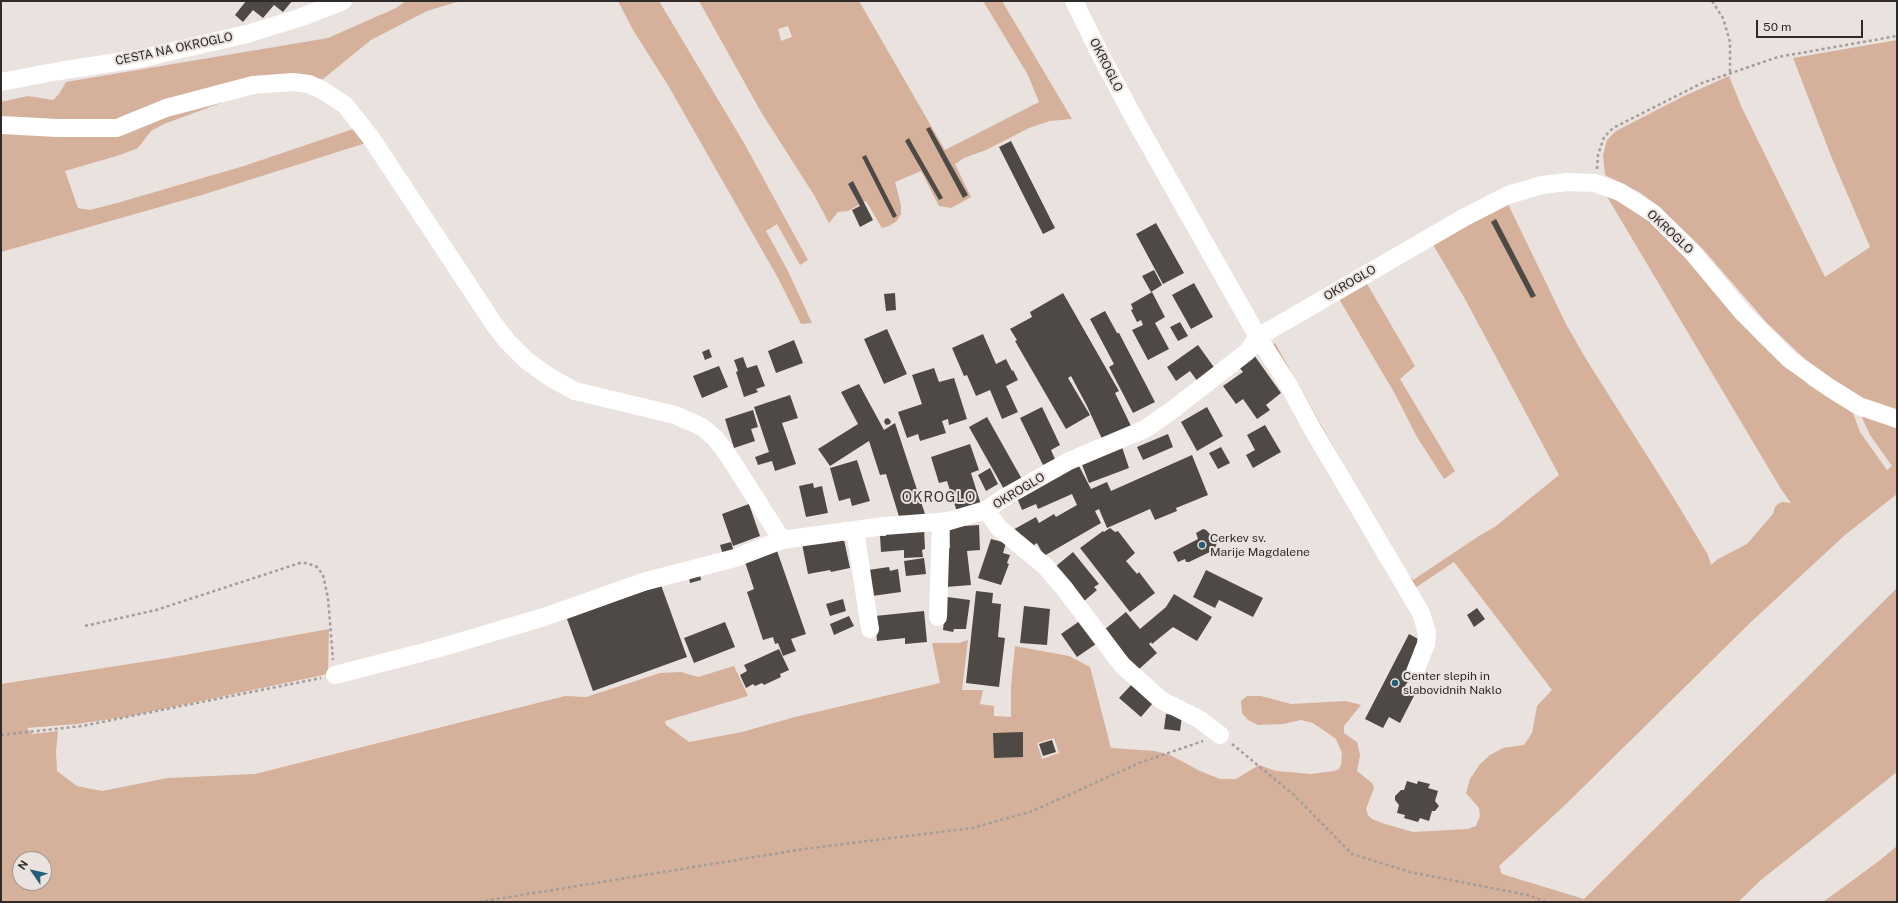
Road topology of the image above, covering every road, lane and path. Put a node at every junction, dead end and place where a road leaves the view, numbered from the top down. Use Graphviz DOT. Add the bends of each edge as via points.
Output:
graph roads {
  1 [pos="343,1"];
  2 [pos="1074,1"];
  3 [pos="1712,1"];
  4 [pos="1897,36"];
  5 [pos="1730,72"];
  6 [pos="1,82"];
  7 [pos="1,125"];
  8 [pos="1595,183"];
  9 [pos="1258,337"];
  10 [pos="1897,419"];
  11 [pos="986,510"];
  12 [pos="940,522"];
  13 [pos="855,530"];
  14 [pos="782,540"];
  15 [pos="938,617"];
  16 [pos="85,626"];
  17 [pos="870,629"];
  18 [pos="1415,672"];
  19 [pos="334,675"];
  20 [pos="1,735"];
  21 [pos="1220,735"];
  22 [pos="479,902"];
  23 [pos="1547,902"];
  1 -- 6 [label="street, CESTA NA OKROGLO" via="240,36 143,58"];
  2 -- 9 [label="street, OKROGLO" via="1134,118"];
  3 -- 5 [label="path" via="1723,18 1730,42"];
  4 -- 5 [label="path" via="1778,57"];
  5 -- 8 [label="path" via="1702,83 1613,128 1604,137 1600,149"];
  7 -- 14 [label="street" via="117,128 166,108 253,85 278,82 309,84 322,90 345,105 370,138 494,324 526,360 551,378 575,390 676,415 702,427 715,438 728,455"];
  8 -- 9 [label="street, OKROGLO" via="1567,182 1542,185 1508,196 1452,225"];
  8 -- 10 [label="street, OKROGLO" via="1620,192 1654,214 1692,252 1743,313 1789,359 1859,406"];
  9 -- 11 [label="street, OKROGLO" via="1247,352 1144,429 1069,461"];
  9 -- 18 [label="street" via="1422,613 1427,633 1426,644"];
  11 -- 12 [label="street, OKROGLO"];
  11 -- 21 [label="street" via="999,528 1045,566 1122,665 1161,700 1199,719"];
  12 -- 13 [label="street, OKROGLO"];
  12 -- 15 [label="street"];
  13 -- 14 [label="street, OKROGLO"];
  13 -- 17 [label="street"];
  14 -- 19 [label="street, OKROGLO" via="735,558 643,582 536,620"];
  16 -- 19 [label="path" via="156,610 307,562 317,567 323,575 328,598"];
  19 -- 20 [label="path" via="82,726"];
  21 -- 22 [label="path" via="1139,763 1033,811 972,828 804,849"];
  21 -- 23 [label="path" via="1294,795 1352,854 1410,872 1527,895"];
}
